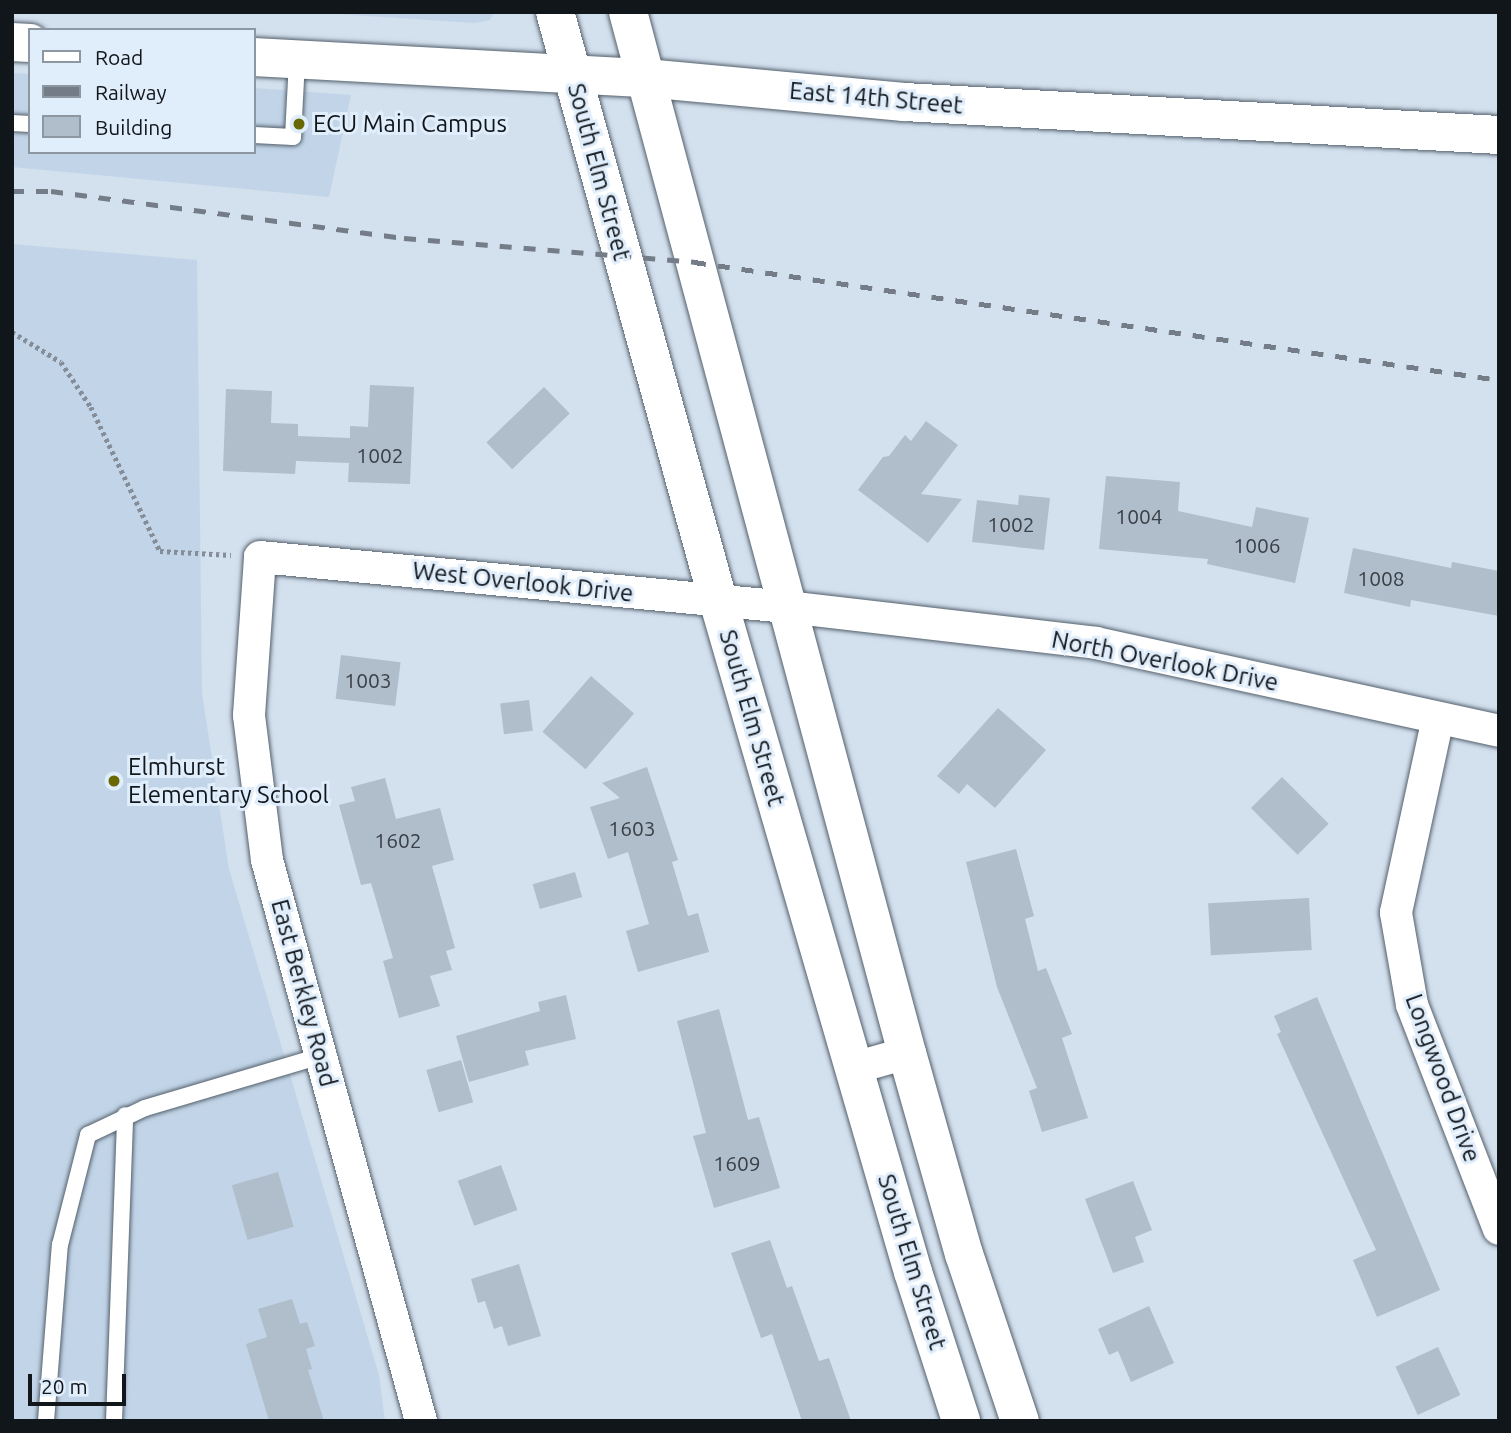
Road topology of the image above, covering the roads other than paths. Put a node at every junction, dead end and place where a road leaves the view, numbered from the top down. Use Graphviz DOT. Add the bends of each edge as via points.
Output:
graph roads {
  1 [pos="555,12"];
  2 [pos="628,12"];
  3 [pos="256,57"];
  4 [pos="297,60"];
  5 [pos="573,75"];
  6 [pos="645,78"];
  7 [pos="256,135"];
  8 [pos="1499,135"];
  9 [pos="260,557"];
  10 [pos="718,600"];
  11 [pos="787,607"];
  12 [pos="1438,718"];
  13 [pos="1499,731"];
  14 [pos="907,1053"];
  15 [pos="321,1056"];
  16 [pos="854,1068"];
  17 [pos="125,1115"];
  18 [pos="1499,1229"];
  19 [pos="46,1421"];
  20 [pos="114,1421"];
  21 [pos="421,1421"];
  22 [pos="961,1421"];
  23 [pos="1020,1421"];
  1 -- 5 [label="street, South Elm Street"];
  2 -- 6 [label="street"];
  3 -- 4 [label="street, East 14th Street"];
  4 -- 5 [label="street, East 14th Street"];
  4 -- 7 [label="lane" via="293,137"];
  5 -- 6 [label="street, East 14th Street"];
  5 -- 10 [label="street, South Elm Street"];
  6 -- 8 [label="street, East 14th Street" via="904,102"];
  6 -- 11 [label="street"];
  9 -- 10 [label="street, West Overlook Drive"];
  9 -- 15 [label="street, East Berkley Road" via="249,715 252,741 267,860"];
  10 -- 11 [label="street, West Overlook Drive"];
  10 -- 16 [label="street, South Elm Street"];
  11 -- 12 [label="street, North Overlook Drive" via="1096,643"];
  11 -- 14 [label="street"];
  12 -- 13 [label="street, North Overlook Drive"];
  12 -- 18 [label="street, Longwood Drive" via="1396,913 1412,1005"];
  14 -- 16 [label="street"];
  14 -- 23 [label="street" via="964,1254"];
  15 -- 17 [label="lane"];
  15 -- 21 [label="street, East Berkley Road"];
  16 -- 22 [label="street, South Elm Street"];
  17 -- 19 [label="lane" via="88,1135 60,1245"];
  17 -- 20 [label="lane"];
}
